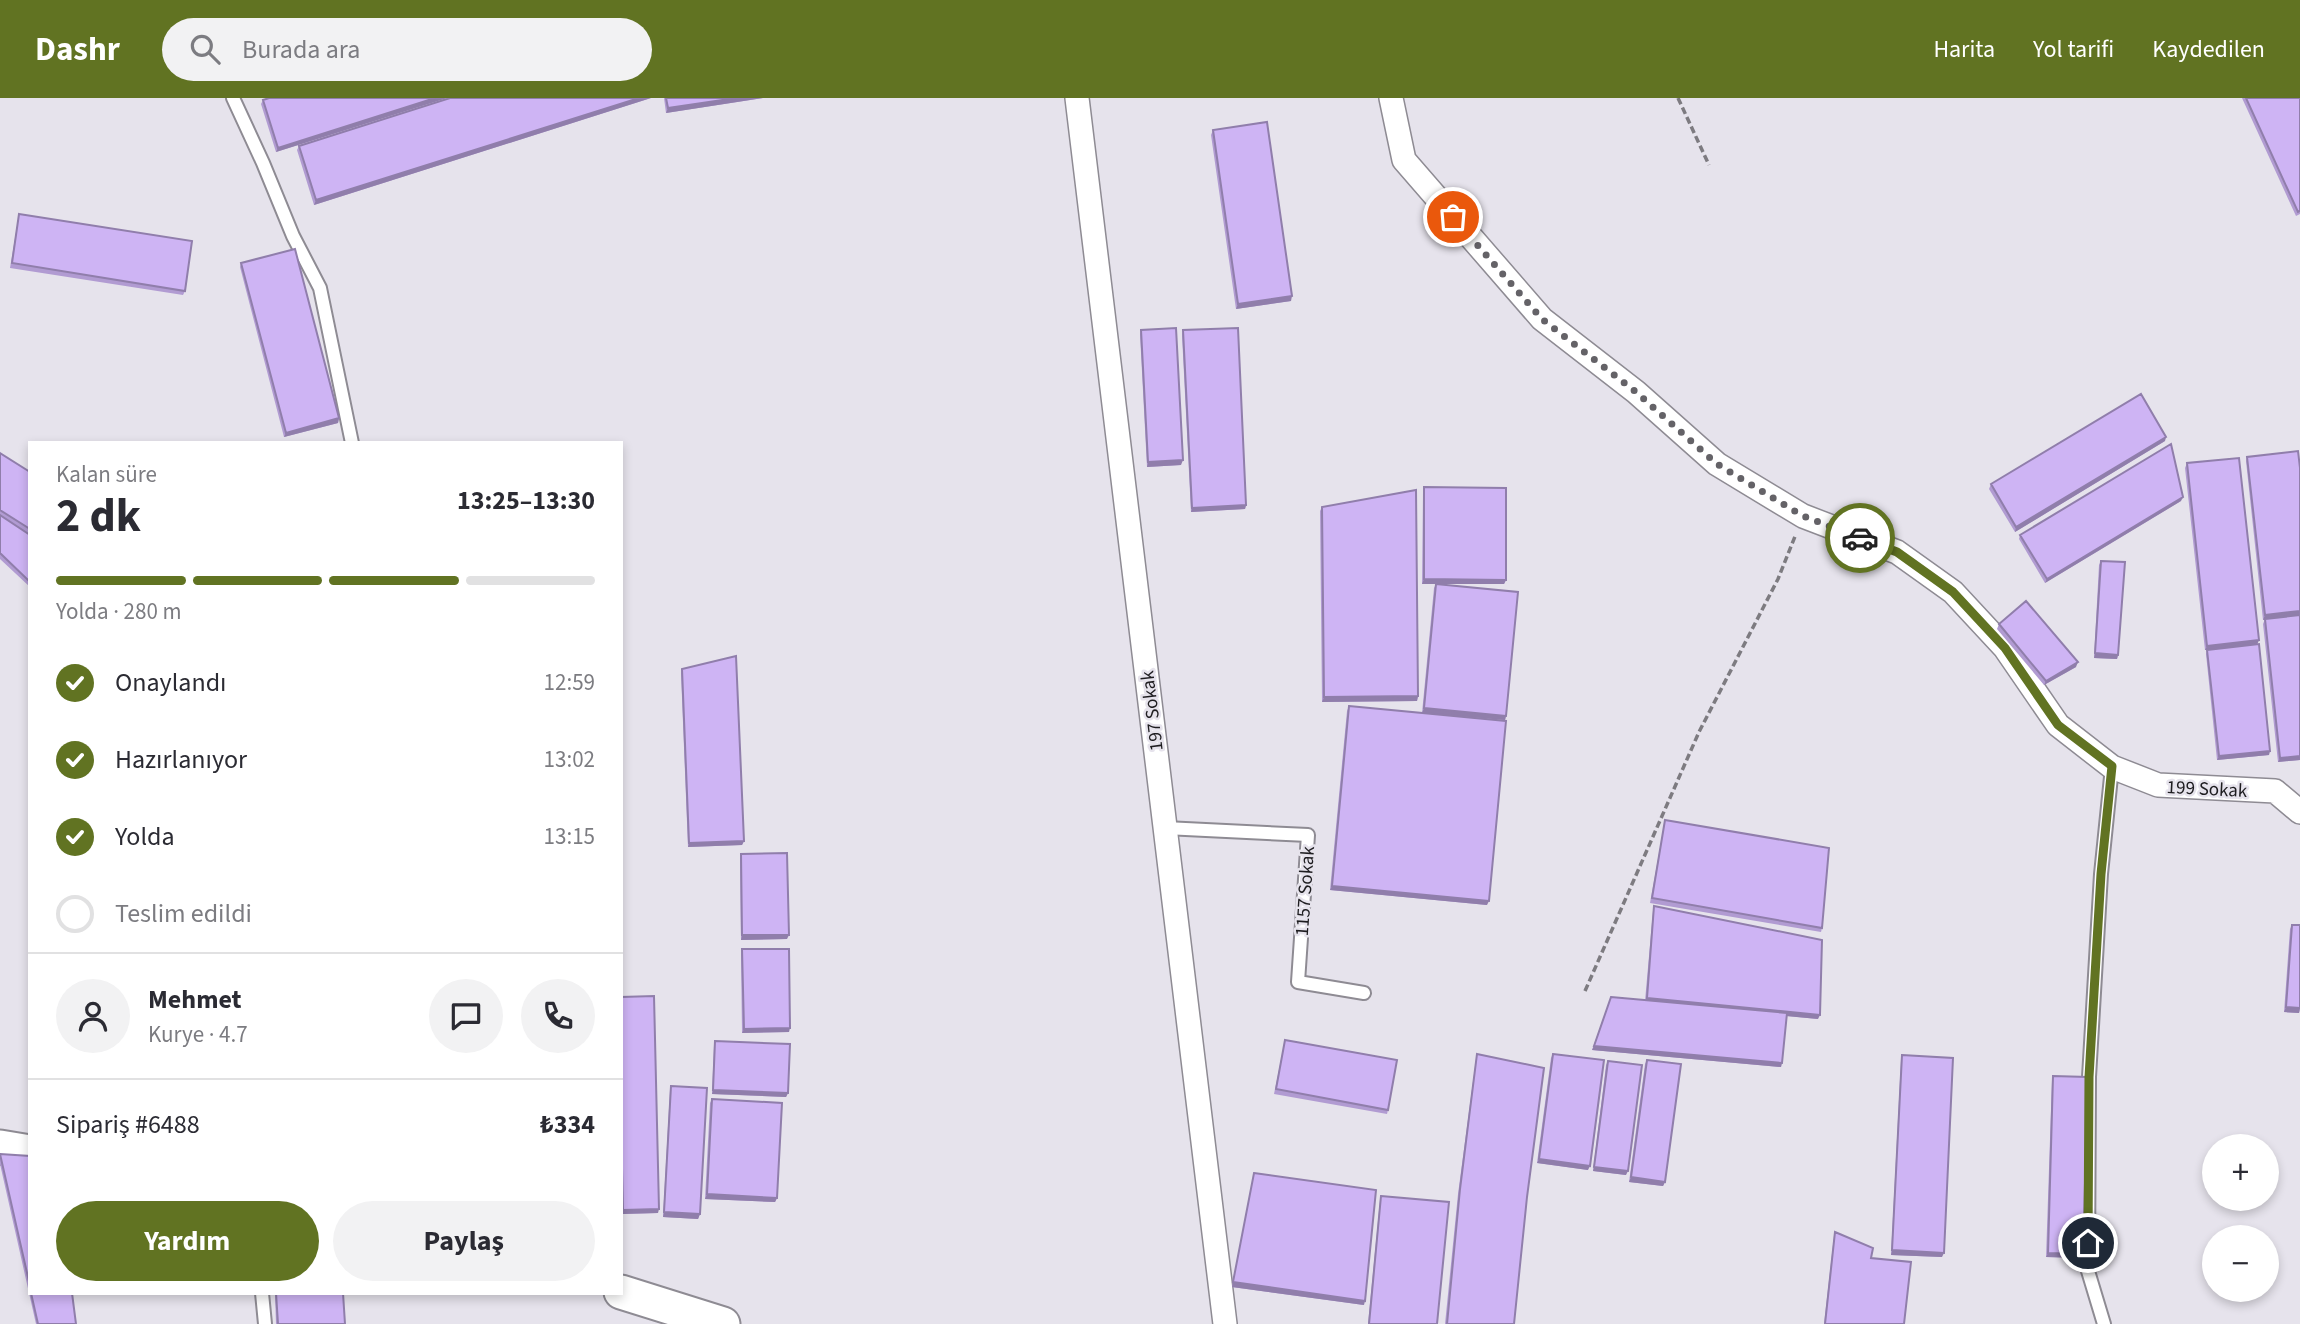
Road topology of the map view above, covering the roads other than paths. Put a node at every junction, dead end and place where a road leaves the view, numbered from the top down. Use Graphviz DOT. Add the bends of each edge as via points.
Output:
graph roads {
  1 [pos="233,98"];
  2 [pos="1077,98"];
  3 [pos="1391,98"];
  4 [pos="352,441"];
  5 [pos="2112,766"];
  6 [pos="2300,812"];
  7 [pos="1165,828"];
  8 [pos="1364,993"];
  9 [pos="0,1147"];
  10 [pos="28,1152"];
  11 [pos="623,1293"];
  12 [pos="262,1295"];
  13 [pos="265,1324"];
  14 [pos="723,1324"];
  15 [pos="1225,1324"];
  16 [pos="2104,1324"];
  1 -- 4 [label="lane" via="320,289"];
  2 -- 7 [label="street, 197 Sokak"];
  3 -- 5 [label="street, 199 Sokak" via="1404,160 1542,319 1636,392 1717,464 1803,516 1897,552 1953,592 2005,648 2058,725"];
  5 -- 6 [label="street, 199 Sokak" via="2158,785 2275,791"];
  5 -- 16 [label="lane" via="2089,1077 2088,1271"];
  7 -- 8 [label="lane, 1157 Sokak" via="1308,835 1298,982"];
  7 -- 15 [label="street, 197 Sokak"];
  9 -- 10 [label="street"];
  11 -- 14 [label="street"];
  12 -- 13 [label="lane"];
}
